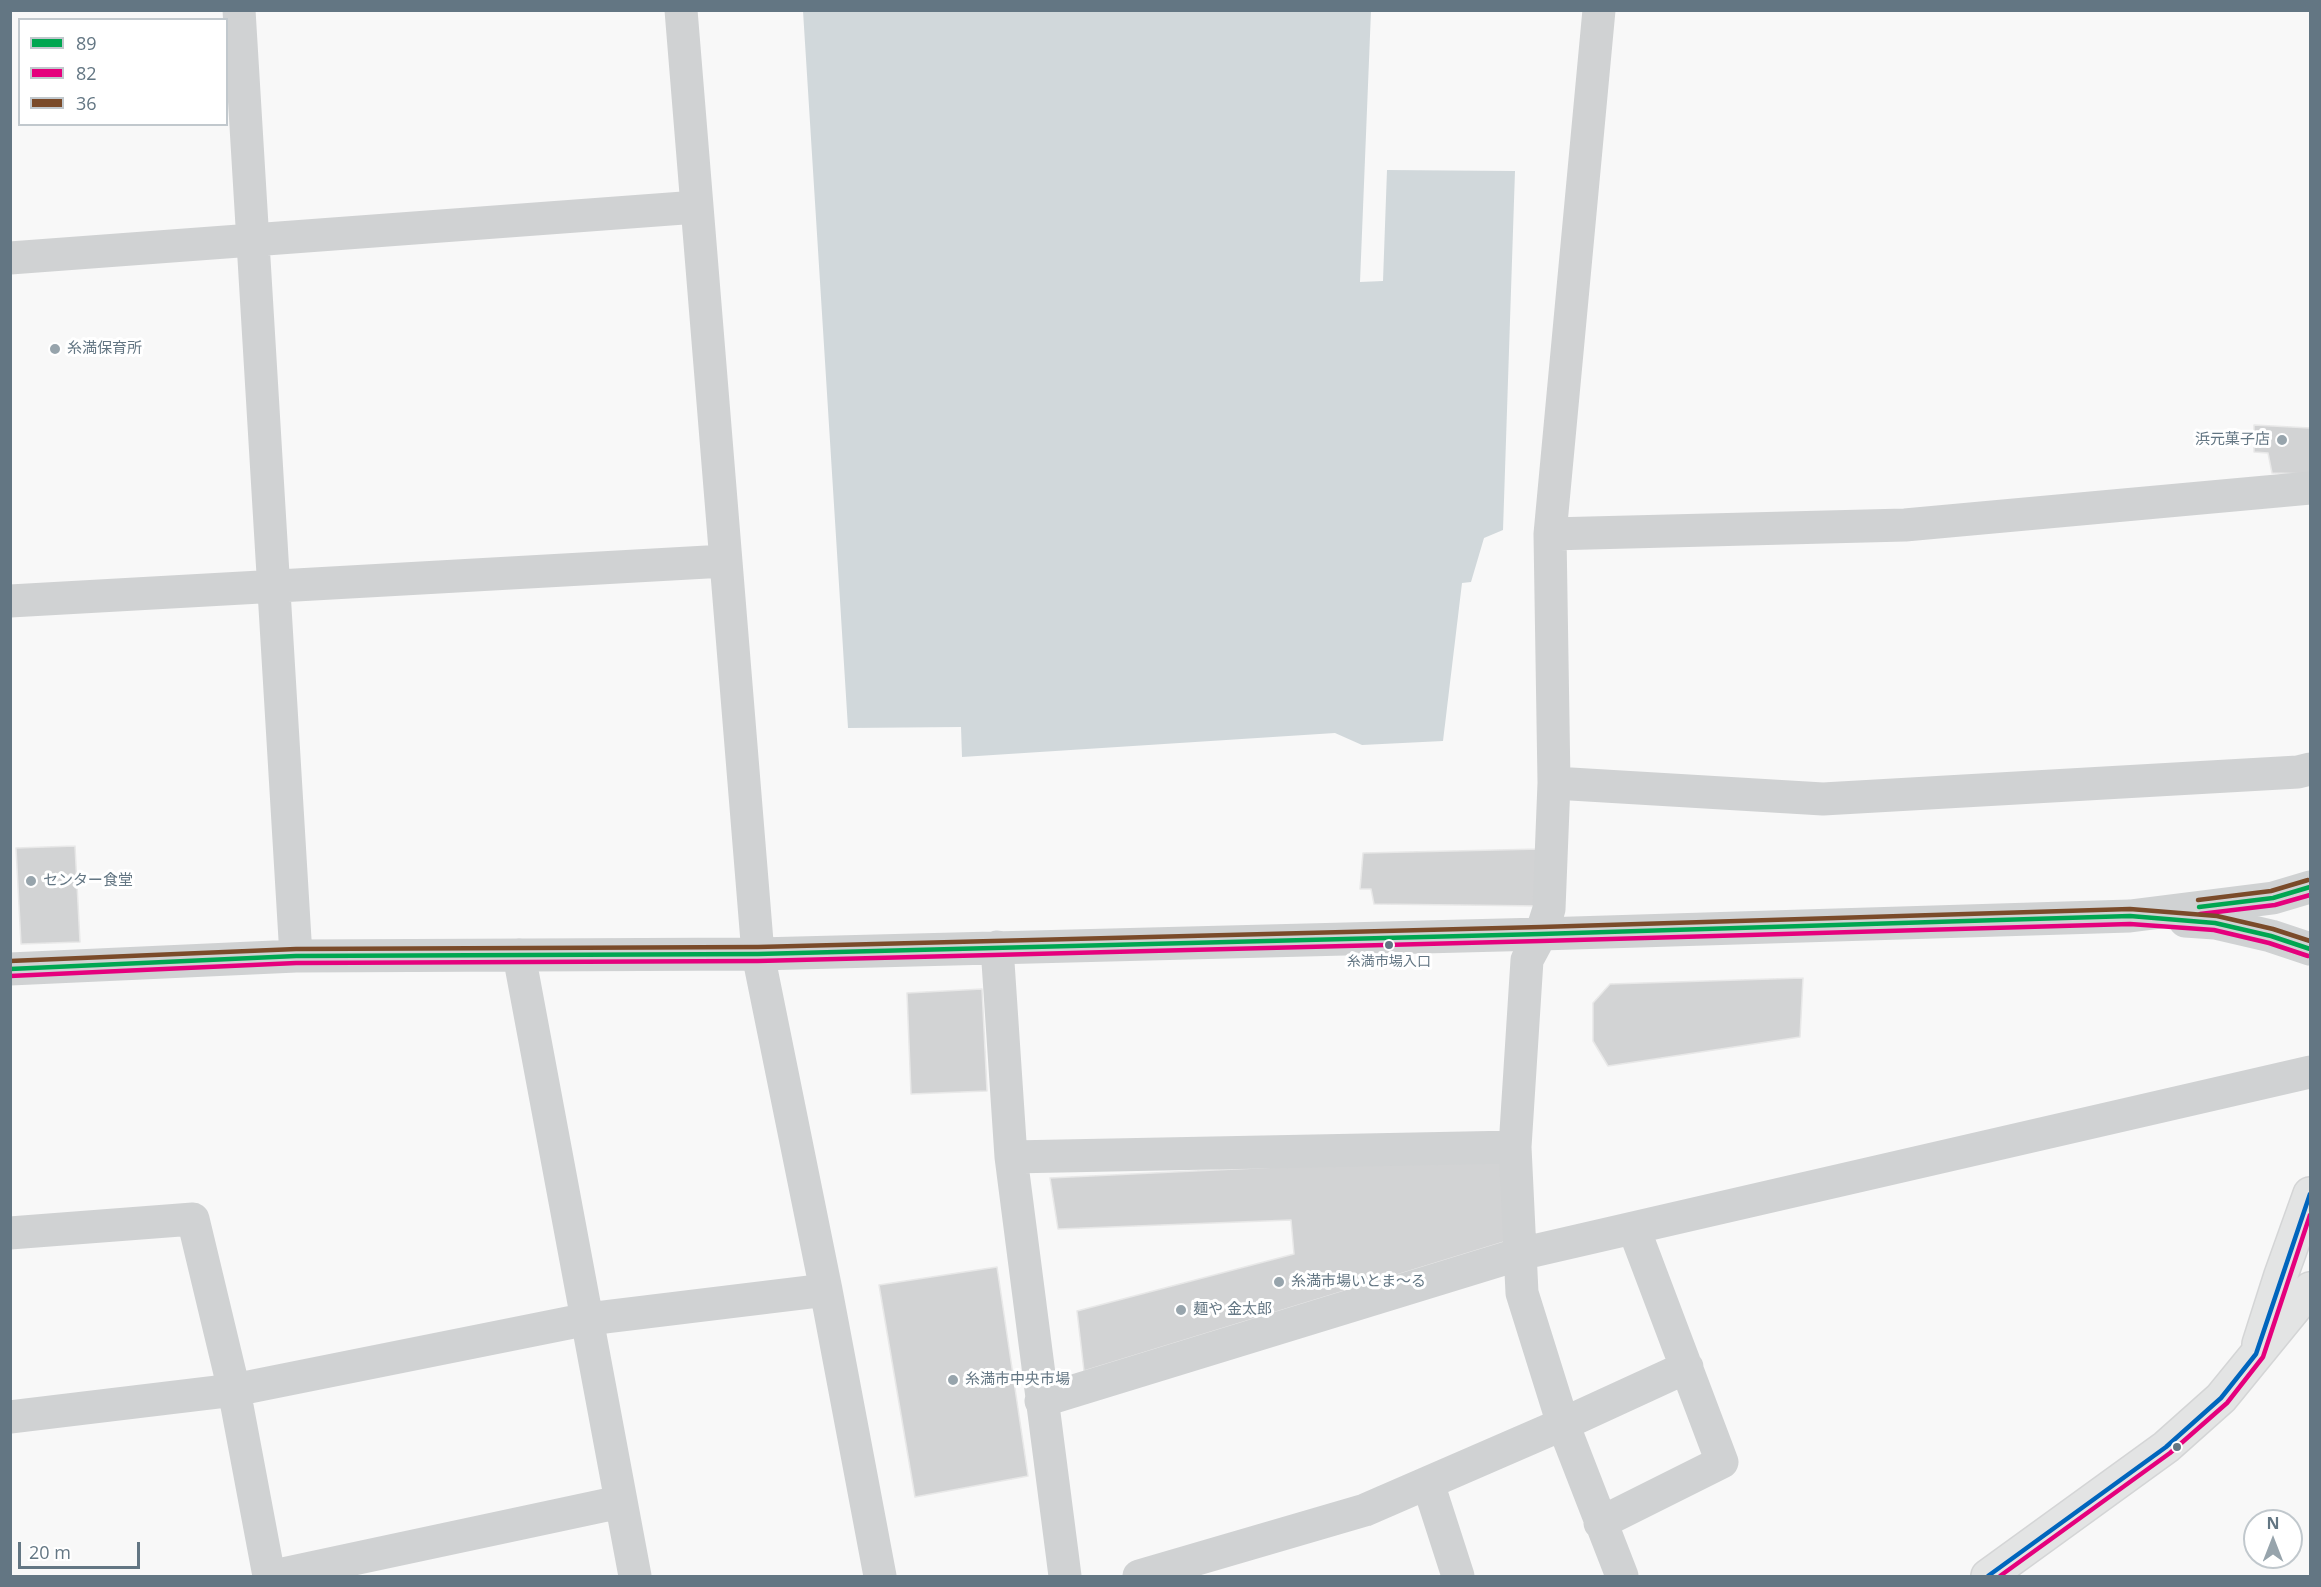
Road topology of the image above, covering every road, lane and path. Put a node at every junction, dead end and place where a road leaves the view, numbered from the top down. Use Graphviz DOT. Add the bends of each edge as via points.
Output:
graph roads {
  1 [pos="238,10"];
  2 [pos="681,10"];
  3 [pos="1599,10"];
  4 [pos="697,207"];
  5 [pos="252,240"];
  6 [pos="10,258"];
  7 [pos="2310,488"];
  8 [pos="1550,534"];
  9 [pos="725,561"];
  10 [pos="274,586"];
  11 [pos="10,601"];
  12 [pos="2310,769"];
  13 [pos="1554,783"];
  14 [pos="2310,887"];
  15 [pos="2130,916"];
  16 [pos="1541,934"];
  17 [pos="997,947"];
  18 [pos="2310,949"];
  19 [pos="758,954"];
  20 [pos="519,955"];
  21 [pos="296,956"];
  22 [pos="10,969"];
  23 [pos="2310,1072"];
  24 [pos="1515,1147"];
  25 [pos="1011,1157"];
  26 [pos="2310,1194"];
  27 [pos="1634,1229"];
  28 [pos="10,1233"];
  29 [pos="1520,1254"];
  30 [pos="2310,1289"];
  31 [pos="826,1290"];
  32 [pos="588,1319"];
  33 [pos="2256,1354"];
  34 [pos="1687,1367"];
  35 [pos="234,1390"];
  36 [pos="1041,1401"];
  37 [pos="10,1417"];
  38 [pos="1563,1424"];
  39 [pos="1428,1483"];
  40 [pos="620,1502"];
  41 [pos="1600,1523"];
  42 [pos="272,1576"];
  43 [pos="635,1576"];
  44 [pos="880,1576"];
  45 [pos="1065,1576"];
  46 [pos="1139,1576"];
  47 [pos="1458,1576"];
  48 [pos="1622,1576"];
  49 [pos="1988,1576"];
  1 -- 5 [label="street"];
  2 -- 4 [label="street"];
  3 -- 8 [label="street"];
  4 -- 5 [label="street"];
  4 -- 9 [label="street"];
  5 -- 6 [label="street"];
  5 -- 10 [label="street"];
  7 -- 8 [label="street" via="1905,525"];
  8 -- 13 [label="street"];
  9 -- 10 [label="street"];
  9 -- 19 [label="street"];
  10 -- 11 [label="street"];
  10 -- 21 [label="street"];
  12 -- 13 [label="street" via="1823,799"];
  13 -- 16 [label="street" via="1549,909"];
  14 -- 15 [label="street" via="2273,898"];
  15 -- 16 [label="street"];
  15 -- 18 [label="street" via="2215,923"];
  16 -- 17 [label="street"];
  16 -- 24 [label="street" via="1527,960"];
  17 -- 19 [label="street"];
  17 -- 25 [label="street"];
  19 -- 20 [label="street"];
  19 -- 31 [label="street"];
  20 -- 21 [label="street"];
  20 -- 32 [label="street"];
  21 -- 22 [label="street"];
  23 -- 27 [label="street"];
  24 -- 25 [label="street"];
  24 -- 29 [label="street"];
  25 -- 36 [label="street"];
  26 -- 33 [label="main road"];
  27 -- 29 [label="street"];
  27 -- 34 [label="street"];
  28 -- 35 [label="street" via="193,1219"];
  29 -- 36 [label="street"];
  29 -- 38 [label="street" via="1522,1293"];
  30 -- 33 [label="main road"];
  31 -- 32 [label="street"];
  31 -- 44 [label="street"];
  32 -- 35 [label="street"];
  32 -- 40 [label="street"];
  33 -- 49 [label="main road" via="2221,1398 2166,1448"];
  34 -- 38 [label="street"];
  34 -- 41 [label="street" via="1722,1462"];
  35 -- 37 [label="street"];
  35 -- 42 [label="street"];
  36 -- 45 [label="street"];
  38 -- 39 [label="street"];
  38 -- 41 [label="street"];
  39 -- 46 [label="street" via="1365,1510"];
  39 -- 47 [label="street"];
  40 -- 42 [label="street"];
  40 -- 43 [label="street"];
  41 -- 48 [label="street"];
}
